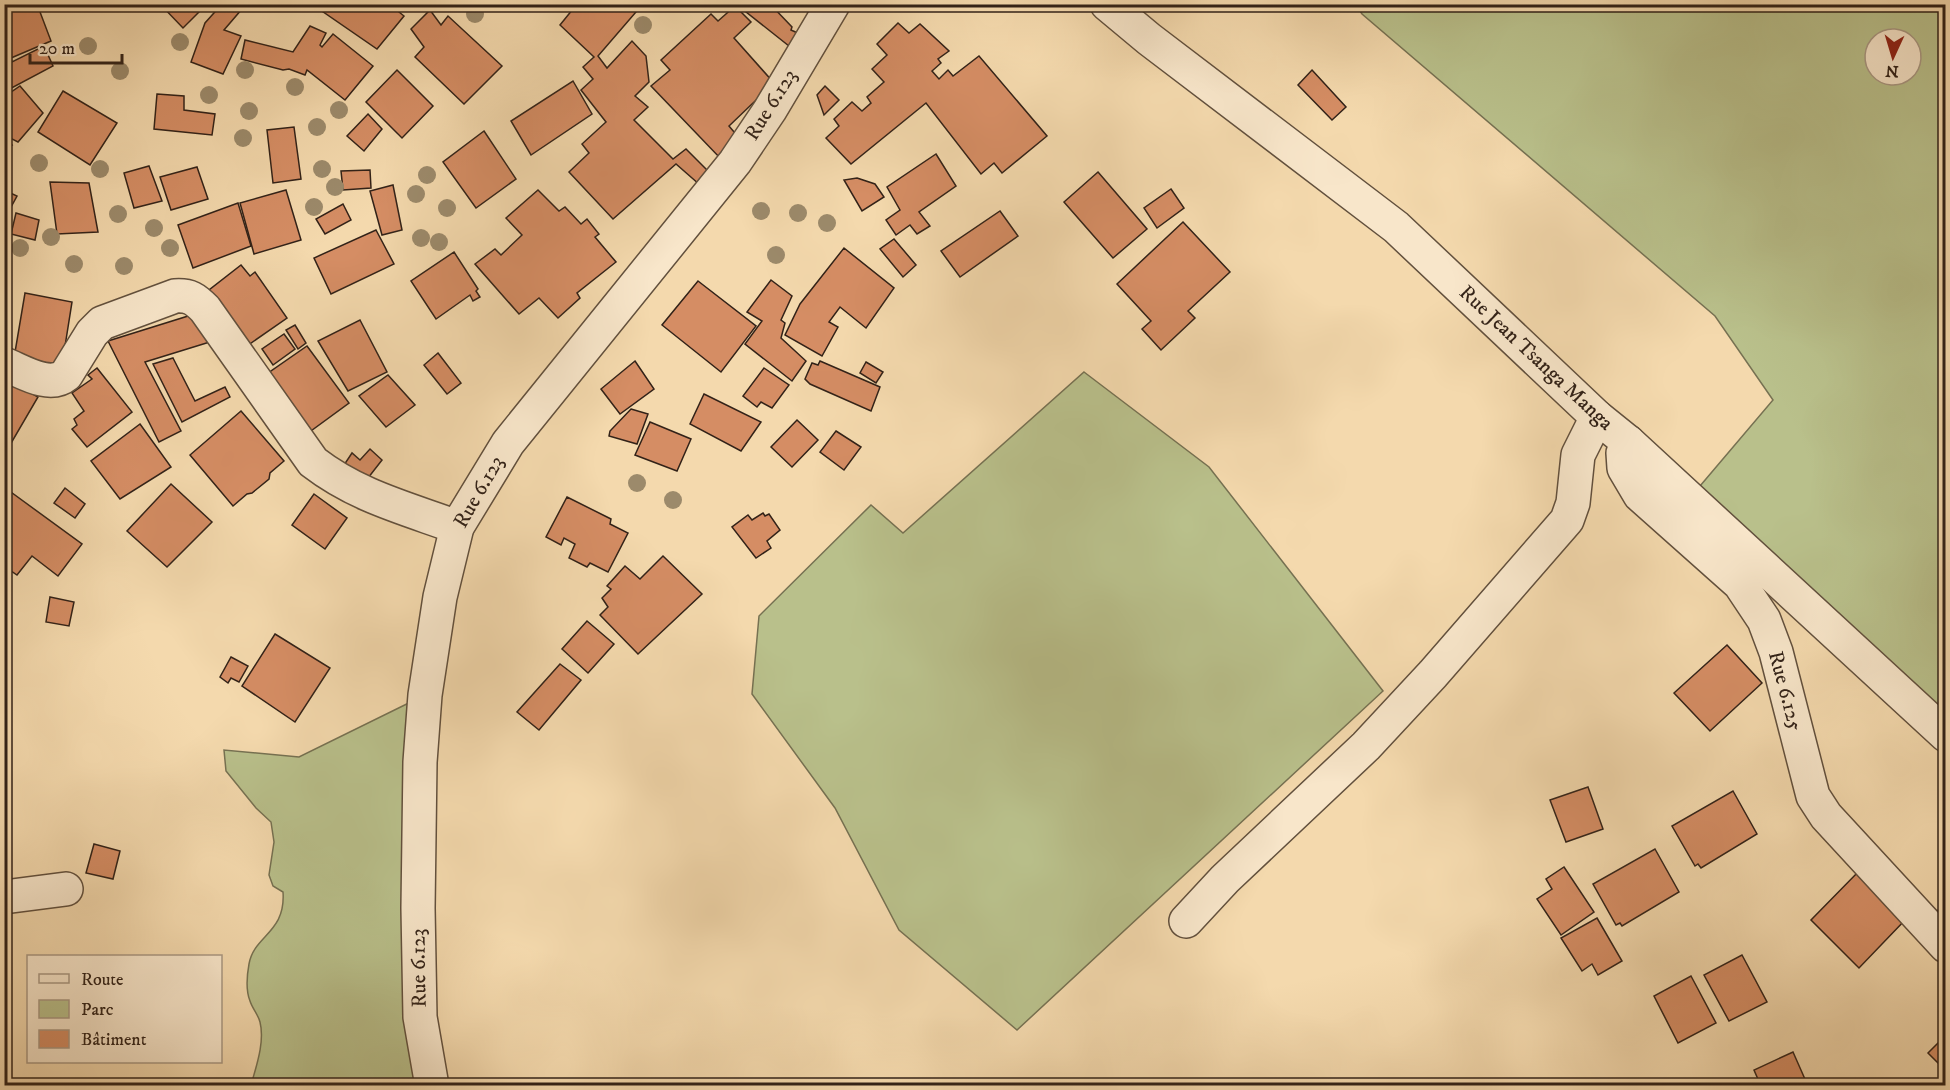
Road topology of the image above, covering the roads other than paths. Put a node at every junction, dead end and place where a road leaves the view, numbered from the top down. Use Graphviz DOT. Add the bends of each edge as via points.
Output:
graph roads {
  1 [pos="833,4"];
  2 [pos="1107,4"];
  3 [pos="4,364"];
  4 [pos="1597,417"];
  5 [pos="1628,442"];
  6 [pos="456,526"];
  7 [pos="1946,735"];
  8 [pos="66,889"];
  9 [pos="4,897"];
  10 [pos="1186,921"];
  11 [pos="1946,946"];
  12 [pos="432,1086"];
  1 -- 6 [label="street, Rue 6.123" via="735,162 508,443"];
  2 -- 4 [label="street, Rue Jean Tsanga Manga" via="1396,227"];
  3 -- 6 [label="street" via="48,381 61,379 102,323 186,295 205,309 313,462 367,495"];
  4 -- 5 [label="street, Rue Jean Tsanga Manga"];
  4 -- 10 [label="street" via="1578,455 1567,520 1366,746"];
  5 -- 7 [label="street, Rue Jean Tsanga Manga"];
  5 -- 11 [label="street, Rue 6.125" via="1623,453 1624,468 1640,495 1740,584 1764,621 1776,652 1813,796 1826,816"];
  6 -- 12 [label="street, Rue 6.123" via="425,695 420,762 420,1017"];
  8 -- 9 [label="street"];
}
